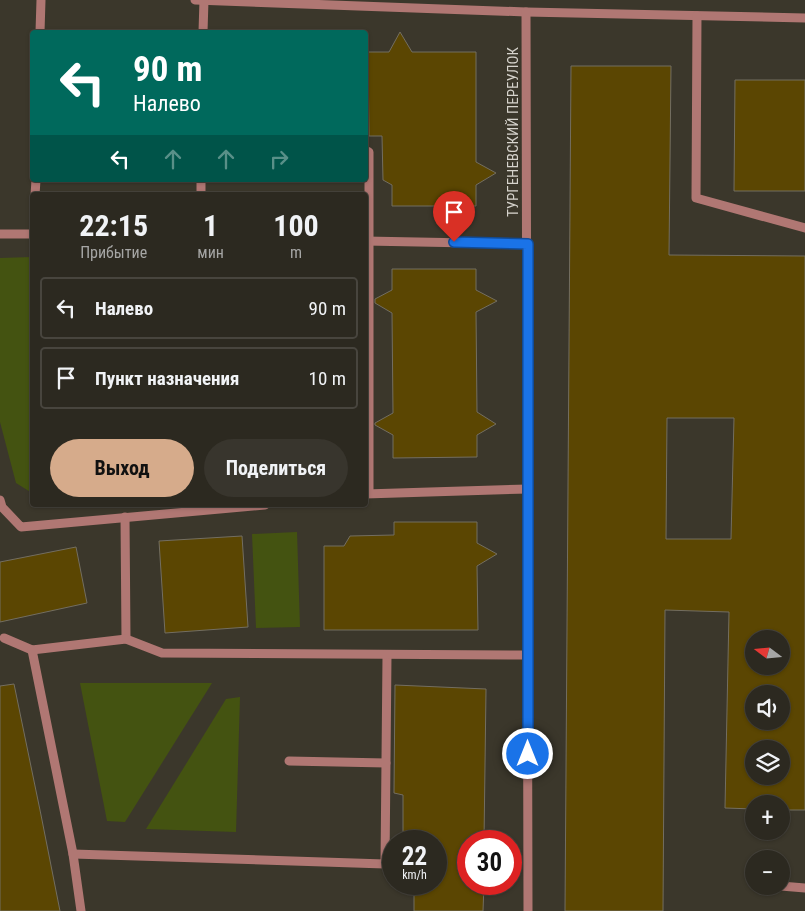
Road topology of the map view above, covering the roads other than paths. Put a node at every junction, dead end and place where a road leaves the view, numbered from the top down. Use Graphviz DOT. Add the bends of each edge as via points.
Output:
graph roads {
  1 [pos="41,0"];
  2 [pos="195,0"];
  3 [pos="204,0"];
  4 [pos="435,4"];
  5 [pos="526,12"];
  6 [pos="697,16"];
  7 [pos="805,18"];
  8 [pos="40,30"];
  9 [pos="203,30"];
  10 [pos="805,228"];
  11 [pos="0,234"];
  12 [pos="30,234"];
  13 [pos="368,241"];
  14 [pos="528,244"];
  15 [pos="528,489"];
  16 [pos="368,493"];
  17 [pos="0,500"];
  18 [pos="242,507"];
  19 [pos="125,517"];
  20 [pos="4,638"];
  21 [pos="126,639"];
  22 [pos="32,650"];
  23 [pos="528,655"];
  24 [pos="387,656"];
  25 [pos="288,761"];
  26 [pos="386,763"];
  27 [pos="73,854"];
  28 [pos="790,887"];
  29 [pos="805,888"];
  30 [pos="81,911"];
  31 [pos="528,911"];
  1 -- 8 [label="street"];
  2 -- 3 [label="street"];
  3 -- 4 [label="street"];
  3 -- 9 [label="street"];
  4 -- 5 [label="street"];
  5 -- 6 [label="street"];
  5 -- 14 [label="street, ТУРГЕНЕВСКИЙ ПЕРЕУЛОК"];
  6 -- 7 [label="street"];
  6 -- 10 [label="street" via="696,198"];
  11 -- 12 [label="street"];
  13 -- 14 [label="street"];
  14 -- 15 [label="street, ТУРГЕНЕВСКИЙ ПЕРЕУЛОК"];
  15 -- 16 [label="street"];
  15 -- 23 [label="street, ТУРГЕНЕВСКИЙ ПЕРЕУЛОК"];
  17 -- 19 [label="street" via="2,507 21,527"];
  18 -- 19 [label="street"];
  19 -- 21 [label="street"];
  20 -- 22 [label="street"];
  21 -- 22 [label="street"];
  21 -- 24 [label="street" via="162,653"];
  22 -- 27 [label="street"];
  23 -- 24 [label="street"];
  23 -- 31 [label="street, ТУРГЕНЕВСКИЙ ПЕРЕУЛОК"];
  24 -- 26 [label="street"];
  25 -- 26 [label="street"];
  26 -- 27 [label="street" via="385,864"];
  27 -- 30 [label="street"];
  28 -- 29 [label="street"];
}
